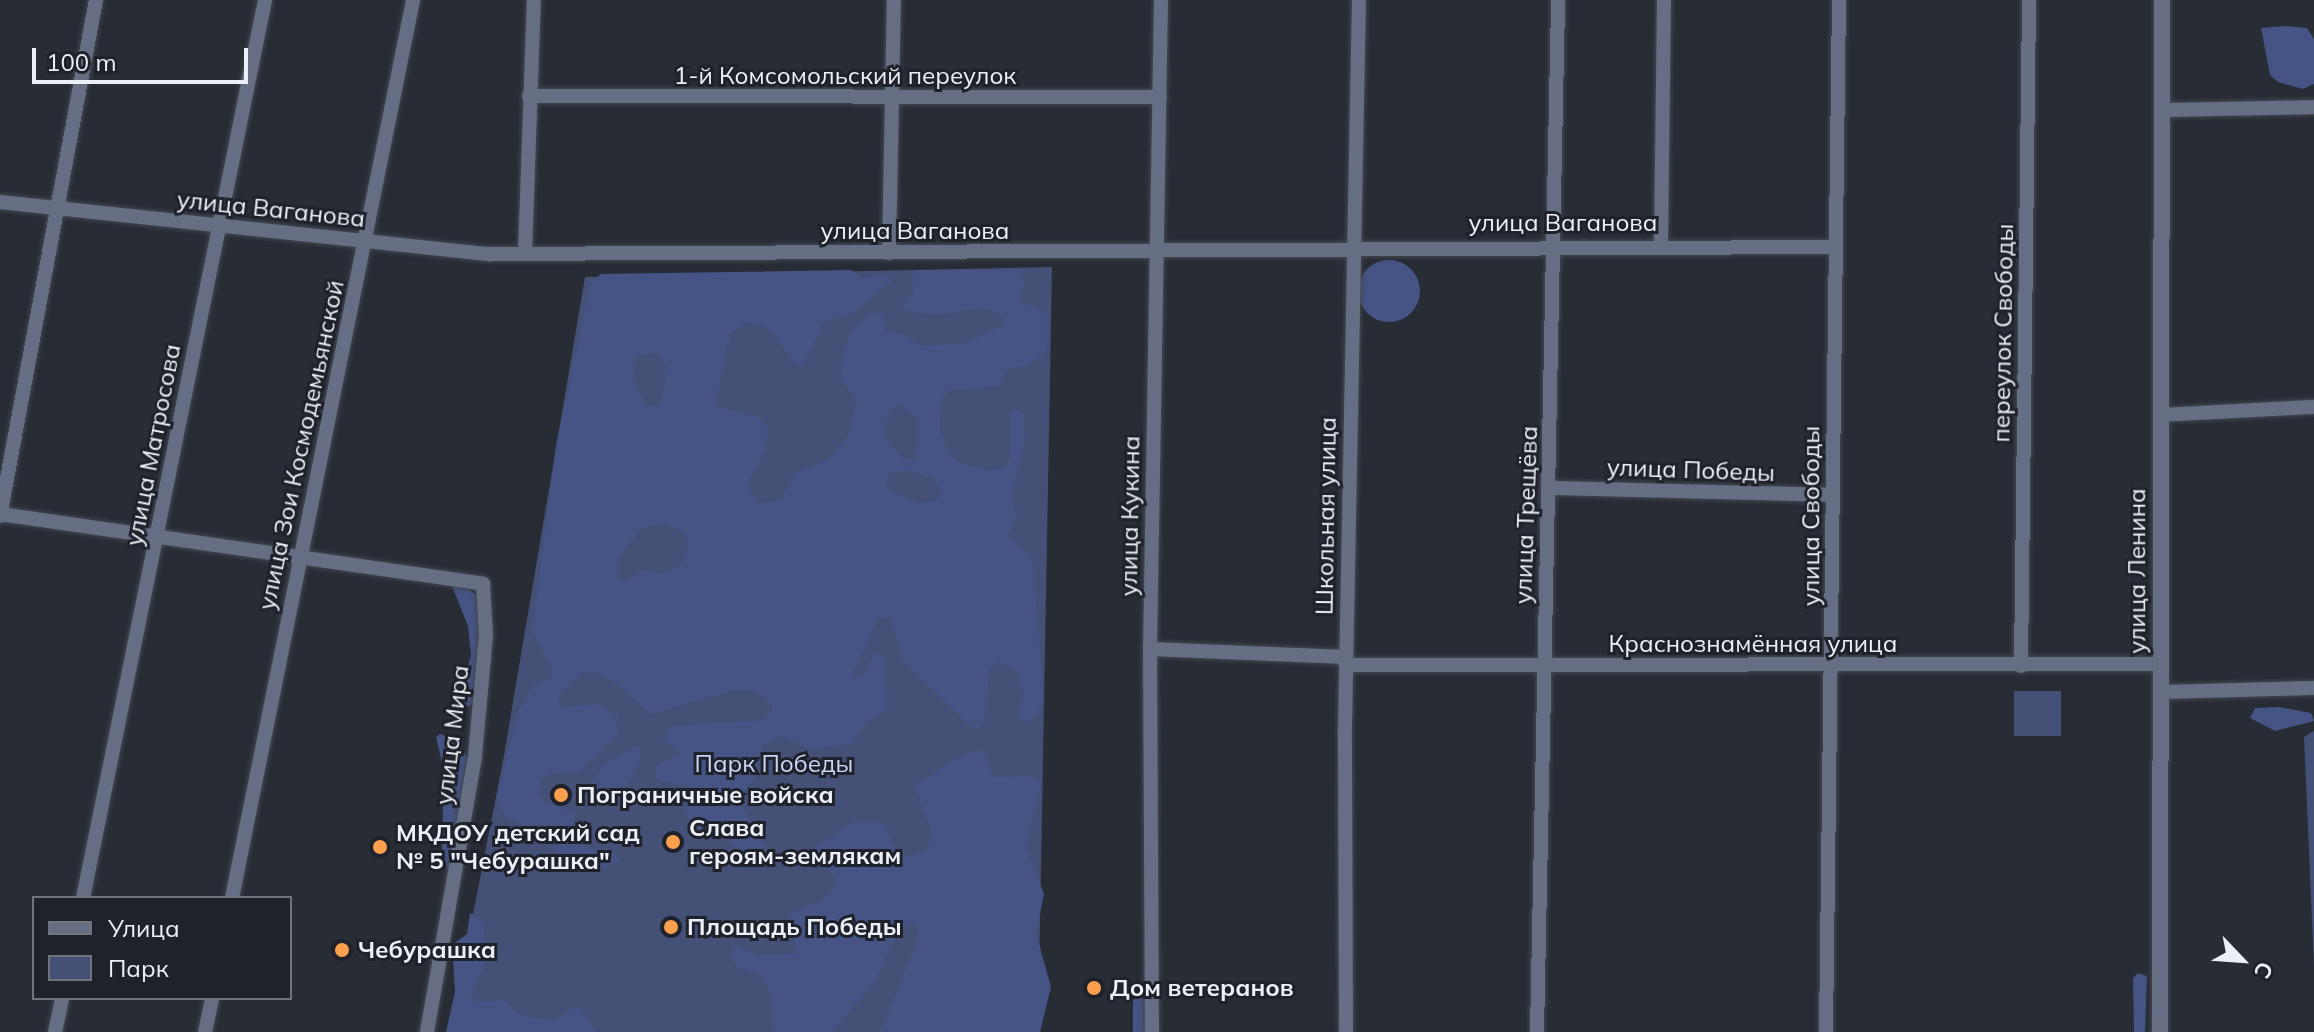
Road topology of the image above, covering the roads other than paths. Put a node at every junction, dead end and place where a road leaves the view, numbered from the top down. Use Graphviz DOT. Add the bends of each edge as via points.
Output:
graph roads {
  1 [pos="96,0"];
  2 [pos="265,0"];
  3 [pos="413,0"];
  4 [pos="534,0"];
  5 [pos="894,0"];
  6 [pos="1161,0"];
  7 [pos="1359,0"];
  8 [pos="1558,0"];
  9 [pos="1664,0"];
  10 [pos="1839,0"];
  11 [pos="2029,0"];
  12 [pos="2162,0"];
  13 [pos="529,96"];
  14 [pos="1160,97"];
  15 [pos="891,99"];
  16 [pos="2314,107"];
  17 [pos="2161,110"];
  18 [pos="0,202"];
  19 [pos="59,208"];
  20 [pos="219,226"];
  21 [pos="365,242"];
  22 [pos="1661,244"];
  23 [pos="1556,245"];
  24 [pos="1353,246"];
  25 [pos="1834,247"];
  26 [pos="1156,251"];
  27 [pos="889,253"];
  28 [pos="525,254"];
  29 [pos="2314,407"];
  30 [pos="2160,415"];
  31 [pos="1550,488"];
  32 [pos="1831,495"];
  33 [pos="0,514"];
  34 [pos="157,534"];
  35 [pos="301,554"];
  36 [pos="1150,649"];
  37 [pos="1346,661"];
  38 [pos="2161,664"];
  39 [pos="1834,665"];
  40 [pos="2021,666"];
  41 [pos="1542,667"];
  42 [pos="2314,688"];
  43 [pos="2161,692"];
  44 [pos="83,896"];
  45 [pos="232,896"];
  46 [pos="62,1000"];
  47 [pos="212,1000"];
  48 [pos="55,1032"];
  49 [pos="205,1032"];
  50 [pos="427,1032"];
  51 [pos="1152,1032"];
  52 [pos="1346,1032"];
  53 [pos="1537,1032"];
  54 [pos="1826,1032"];
  55 [pos="2160,1032"];
  1 -- 19 [label="street"];
  2 -- 20 [label="street, улица Матросова"];
  3 -- 21 [label="street, улица Зои Космодемьянской"];
  4 -- 13 [label="street"];
  5 -- 15 [label="street"];
  6 -- 14 [label="street, улица Кукина"];
  7 -- 24 [label="street, Школьная улица"];
  8 -- 23 [label="street, улица Трещёва"];
  9 -- 22 [label="street"];
  10 -- 25 [label="street, улица Свободы"];
  11 -- 40 [label="street, переулок Свободы"];
  12 -- 17 [label="street, улица Ленина"];
  13 -- 15 [label="street, 1-й Комсомольский переулок"];
  13 -- 28 [label="street"];
  14 -- 15 [label="street, 1-й Комсомольский переулок"];
  14 -- 26 [label="street, улица Кукина"];
  15 -- 27 [label="street"];
  16 -- 17 [label="street"];
  17 -- 30 [label="street, улица Ленина"];
  18 -- 19 [label="street, улица Ваганова"];
  19 -- 20 [label="street, улица Ваганова"];
  19 -- 33 [label="street"];
  20 -- 21 [label="street, улица Ваганова"];
  20 -- 34 [label="street, улица Матросова"];
  21 -- 28 [label="street, улица Ваганова"];
  21 -- 35 [label="street, улица Зои Космодемьянской"];
  22 -- 23 [label="street, улица Ваганова"];
  22 -- 25 [label="street, улица Ваганова"];
  23 -- 24 [label="street, улица Ваганова"];
  23 -- 31 [label="street, улица Трещёва"];
  24 -- 26 [label="street, улица Ваганова"];
  24 -- 37 [label="street, Школьная улица"];
  25 -- 32 [label="street, улица Свободы"];
  26 -- 27 [label="street, улица Ваганова"];
  26 -- 36 [label="street, улица Кукина"];
  27 -- 28 [label="street, улица Ваганова"];
  29 -- 30 [label="street"];
  30 -- 38 [label="street, улица Ленина"];
  31 -- 32 [label="street, улица Победы"];
  31 -- 41 [label="street, улица Трещёва"];
  32 -- 39 [label="street, улица Свободы"];
  33 -- 34 [label="street"];
  34 -- 35 [label="street"];
  34 -- 44 [label="street, улица Матросова"];
  35 -- 45 [label="street, улица Зои Космодемьянской"];
  35 -- 50 [label="street, улица Мира" via="483,584 486,635 475,757"];
  36 -- 37 [label="street, Краснознамённая улица"];
  36 -- 51 [label="street, улица Кукина"];
  37 -- 41 [label="street, Краснознамённая улица"];
  37 -- 52 [label="street, Школьная улица"];
  38 -- 40 [label="street, Краснознамённая улица"];
  38 -- 43 [label="street, улица Ленина"];
  39 -- 40 [label="street, Краснознамённая улица"];
  39 -- 41 [label="street, Краснознамённая улица"];
  39 -- 54 [label="street, улица Свободы"];
  41 -- 53 [label="street, улица Трещёва"];
  42 -- 43 [label="street"];
  43 -- 55 [label="street, улица Ленина"];
  46 -- 48 [label="street"];
  47 -- 49 [label="street"];
}
